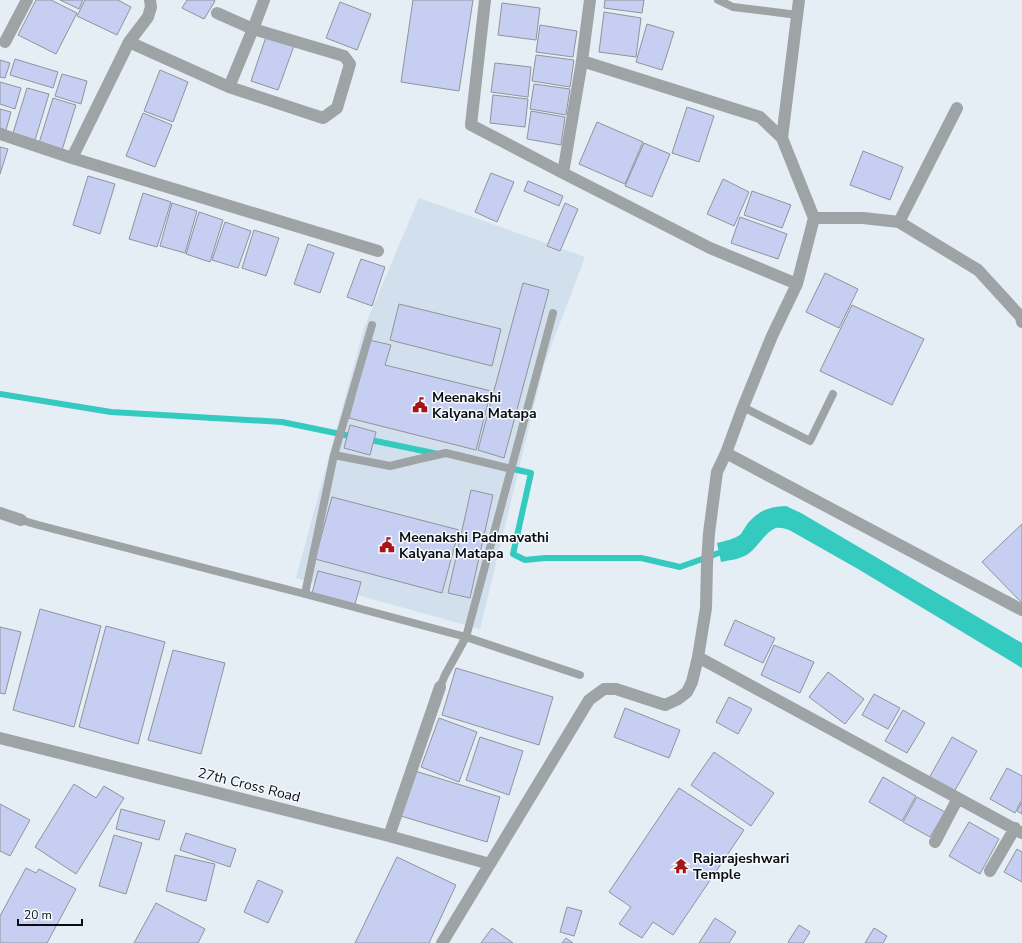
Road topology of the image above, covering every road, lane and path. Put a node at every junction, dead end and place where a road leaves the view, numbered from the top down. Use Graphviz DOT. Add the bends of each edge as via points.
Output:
graph roads {
  1 [pos="27,0"];
  2 [pos="150,0"];
  3 [pos="264,0"];
  4 [pos="485,0"];
  5 [pos="590,0"];
  6 [pos="718,0"];
  7 [pos="799,0"];
  8 [pos="217,13"];
  9 [pos="798,15"];
  10 [pos="254,29"];
  11 [pos="5,42"];
  12 [pos="129,42"];
  13 [pos="582,61"];
  14 [pos="229,87"];
  15 [pos="957,108"];
  16 [pos="0,134"];
  17 [pos="782,138"];
  18 [pos="72,158"];
  19 [pos="563,173"];
  20 [pos="814,218"];
  21 [pos="899,222"];
  22 [pos="378,251"];
  23 [pos="796,284"];
  24 [pos="553,314"];
  25 [pos="1022,322"];
  26 [pos="372,325"];
  27 [pos="833,394"];
  28 [pos="742,407"];
  29 [pos="726,453"];
  30 [pos="334,454"];
  31 [pos="512,469"];
  32 [pos="0,513"];
  33 [pos="20,520"];
  34 [pos="305,594"];
  35 [pos="1022,610"];
  36 [pos="466,637"];
  37 [pos="698,657"];
  38 [pos="580,675"];
  39 [pos="440,688"];
  40 [pos="0,738"];
  41 [pos="958,798"];
  42 [pos="1018,831"];
  43 [pos="389,836"];
  44 [pos="935,842"];
  45 [pos="490,864"];
  46 [pos="990,871"];
  47 [pos="442,943"];
  1 -- 11 [label="street"];
  2 -- 12 [label="street" via="148,17"];
  3 -- 10 [label="street"];
  4 -- 19 [label="street" via="471,125"];
  5 -- 13 [label="street"];
  6 -- 9 [label="lane" via="733,7"];
  7 -- 9 [label="street"];
  8 -- 10 [label="street"];
  9 -- 17 [label="street"];
  10 -- 14 [label="street"];
  10 -- 14 [label="street" via="344,56 350,64 337,108 323,118"];
  12 -- 14 [label="street"];
  12 -- 18 [label="street"];
  13 -- 17 [label="street" via="760,117"];
  13 -- 19 [label="street"];
  15 -- 21 [label="street"];
  16 -- 18 [label="street"];
  17 -- 20 [label="street"];
  18 -- 22 [label="street"];
  19 -- 23 [label="street" via="710,248"];
  20 -- 21 [label="street" via="863,218"];
  20 -- 23 [label="street"];
  21 -- 25 [label="street" via="978,270 1021,317"];
  23 -- 28 [label="street"];
  24 -- 31 [label="lane"];
  26 -- 30 [label="lane"];
  27 -- 28 [label="lane" via="810,441"];
  28 -- 29 [label="street"];
  29 -- 35 [label="street"];
  29 -- 37 [label="street" via="717,472 706,564 706,608"];
  30 -- 31 [label="lane" via="390,466 446,453"];
  30 -- 34 [label="lane"];
  31 -- 36 [label="lane"];
  32 -- 33 [label="street"];
  33 -- 34 [label="lane"];
  34 -- 36 [label="lane"];
  36 -- 38 [label="lane"];
  36 -- 39 [label="lane"];
  37 -- 41 [label="street"];
  37 -- 45 [label="street" via="687,692 665,705 616,689 604,689 589,700"];
  39 -- 43 [label="street"];
  40 -- 43 [label="street, 27th Cross Road"];
  41 -- 42 [label="street"];
  41 -- 44 [label="street"];
  42 -- 46 [label="street"];
  43 -- 45 [label="street, 27th Cross Road"];
  45 -- 47 [label="street"];
}
